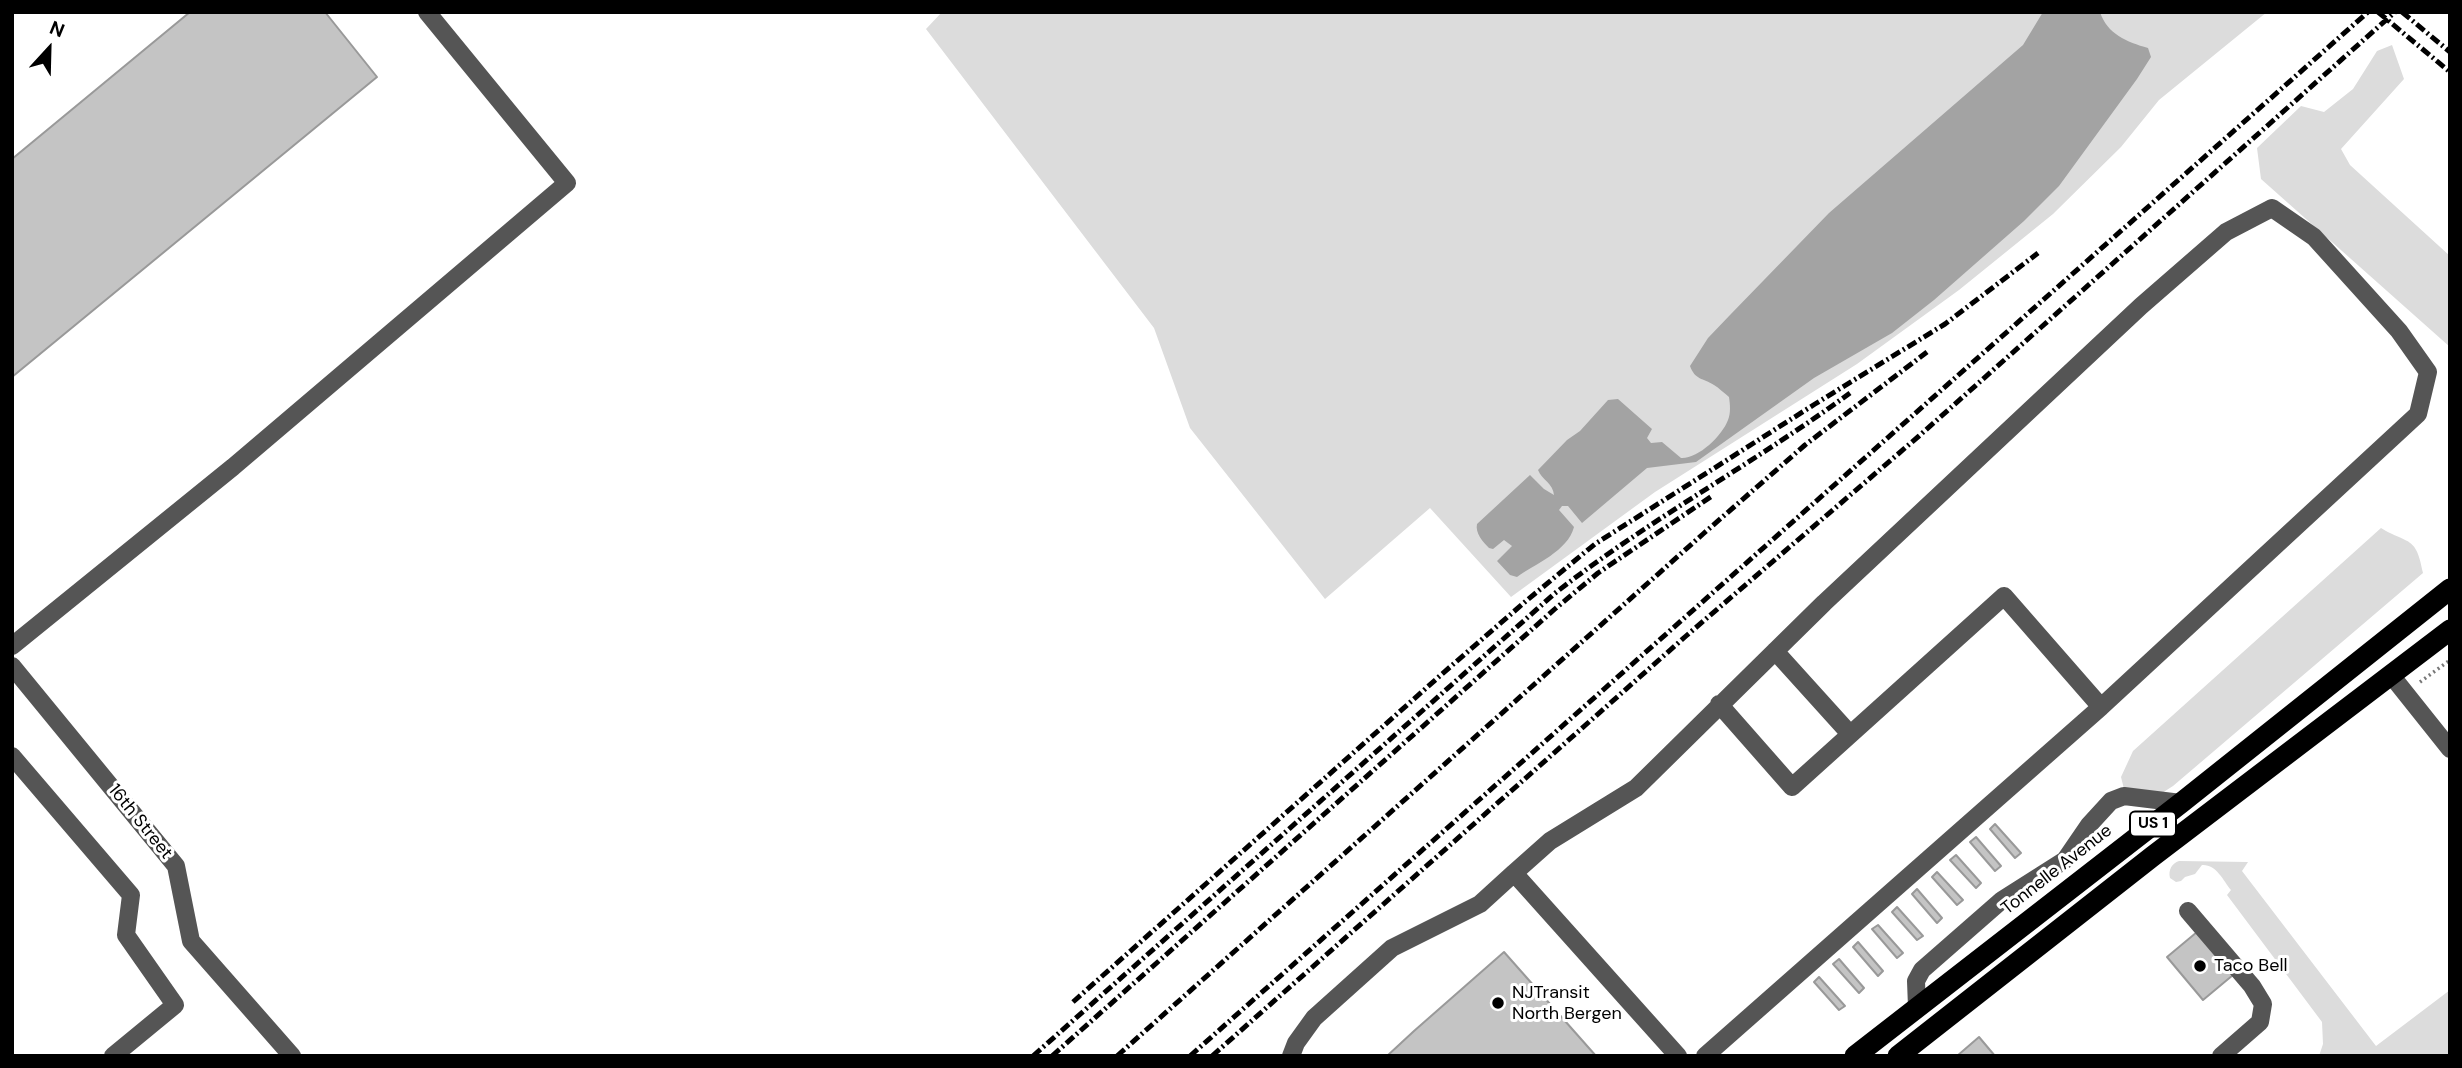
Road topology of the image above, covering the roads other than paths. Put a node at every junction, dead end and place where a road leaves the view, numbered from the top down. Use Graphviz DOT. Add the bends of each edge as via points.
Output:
graph roads {
  1 [pos="427,12"];
  2 [pos="2450,590"];
  3 [pos="2450,630"];
  4 [pos="12,646"];
  5 [pos="1775,651"];
  6 [pos="12,666"];
  7 [pos="2391,675"];
  8 [pos="1719,704"];
  9 [pos="2101,707"];
  10 [pos="1850,734"];
  11 [pos="2450,749"];
  12 [pos="12,756"];
  13 [pos="2181,803"];
  14 [pos="1514,873"];
  15 [pos="2188,911"];
  16 [pos="1917,1007"];
  17 [pos="113,1056"];
  18 [pos="292,1056"];
  19 [pos="1291,1056"];
  20 [pos="1678,1056"];
  21 [pos="1705,1056"];
  22 [pos="1855,1056"];
  23 [pos="1898,1056"];
  24 [pos="2221,1056"];
  1 -- 4 [label="street" via="567,183 243,458"];
  2 -- 13 [label="highway, Tonnelle Avenue / US 1"];
  3 -- 7 [label="highway, US 1"];
  5 -- 8 [label="street"];
  5 -- 9 [label="street" via="2151,297 2226,232 2272,208 2314,237 2399,331 2428,372 2418,414"];
  5 -- 10 [label="street"];
  6 -- 18 [label="street, 16th Street" via="176,866 191,941"];
  7 -- 11 [label="street"];
  7 -- 23 [label="highway, US 1"];
  8 -- 10 [label="street" via="1792,788"];
  8 -- 14 [label="street" via="1636,788 1550,841"];
  9 -- 10 [label="street" via="2004,597"];
  9 -- 21 [label="street"];
  12 -- 17 [label="street" via="131,895 126,935 175,1005"];
  13 -- 16 [label="highway, Tonnelle Avenue / US 1"];
  13 -- 16 [label="street" via="2124,796 2111,801 2065,860 2002,900 1922,970 1916,981"];
  14 -- 19 [label="street" via="1479,904 1392,948 1314,1018"];
  14 -- 20 [label="street"];
  15 -- 24 [label="street" via="2263,1004 2260,1022"];
  16 -- 22 [label="highway, Tonnelle Avenue / US 1"];
}
